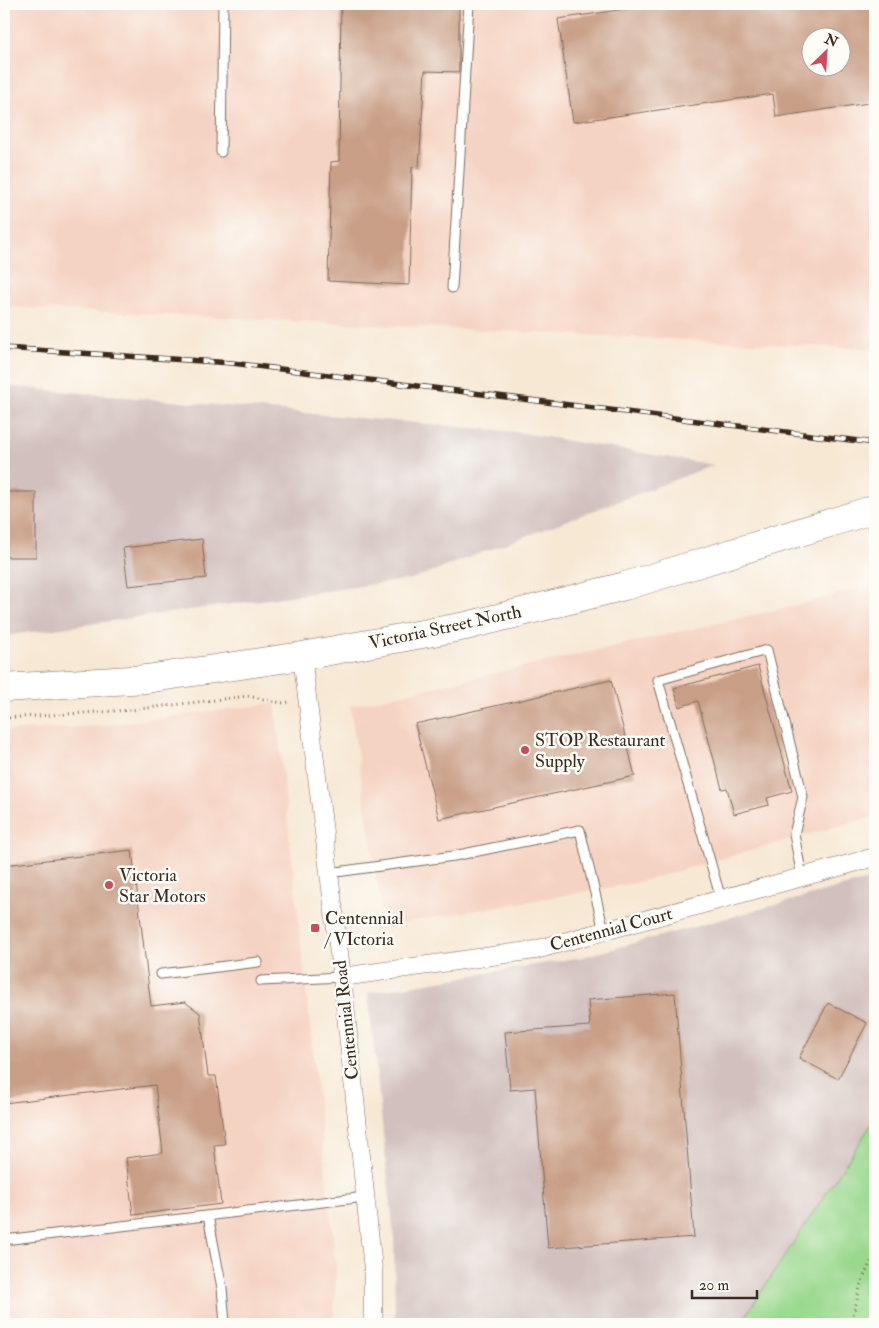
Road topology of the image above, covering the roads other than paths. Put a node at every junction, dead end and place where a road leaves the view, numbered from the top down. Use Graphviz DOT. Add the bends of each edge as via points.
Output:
graph roads {
  1 [pos="223,4"];
  2 [pos="470,4"];
  3 [pos="221,152"];
  4 [pos="452,288"];
  5 [pos="875,509"];
  6 [pos="302,656"];
  7 [pos="4,688"];
  8 [pos="875,858"];
  9 [pos="329,873"];
  10 [pos="802,877"];
  11 [pos="722,899"];
  12 [pos="604,931"];
  13 [pos="258,962"];
  14 [pos="161,974"];
  15 [pos="342,977"];
  16 [pos="261,981"];
  17 [pos="365,1198"];
  18 [pos="208,1216"];
  19 [pos="4,1240"];
  20 [pos="224,1324"];
  21 [pos="373,1324"];
  1 -- 3 [label="lane"];
  2 -- 4 [label="lane"];
  5 -- 6 [label="main road, Victoria Street North" via="625,586 466,626"];
  6 -- 7 [label="main road, Victoria Street North" via="146,679"];
  6 -- 9 [label="street, Centennial Road"];
  8 -- 10 [label="street, Centennial Court"];
  9 -- 12 [label="lane" via="454,856 580,830"];
  9 -- 15 [label="street, Centennial Road"];
  10 -- 11 [label="street, Centennial Court"];
  10 -- 11 [label="lane" via="794,834 803,797 767,650 658,680"];
  11 -- 12 [label="street, Centennial Court"];
  12 -- 15 [label="street, Centennial Court" via="535,950"];
  13 -- 14 [label="lane"];
  15 -- 16 [label="lane"];
  15 -- 17 [label="street, Centennial Road"];
  17 -- 18 [label="lane"];
  17 -- 21 [label="street, Centennial Road"];
  18 -- 19 [label="lane"];
  18 -- 20 [label="lane" via="222,1288"];
}
